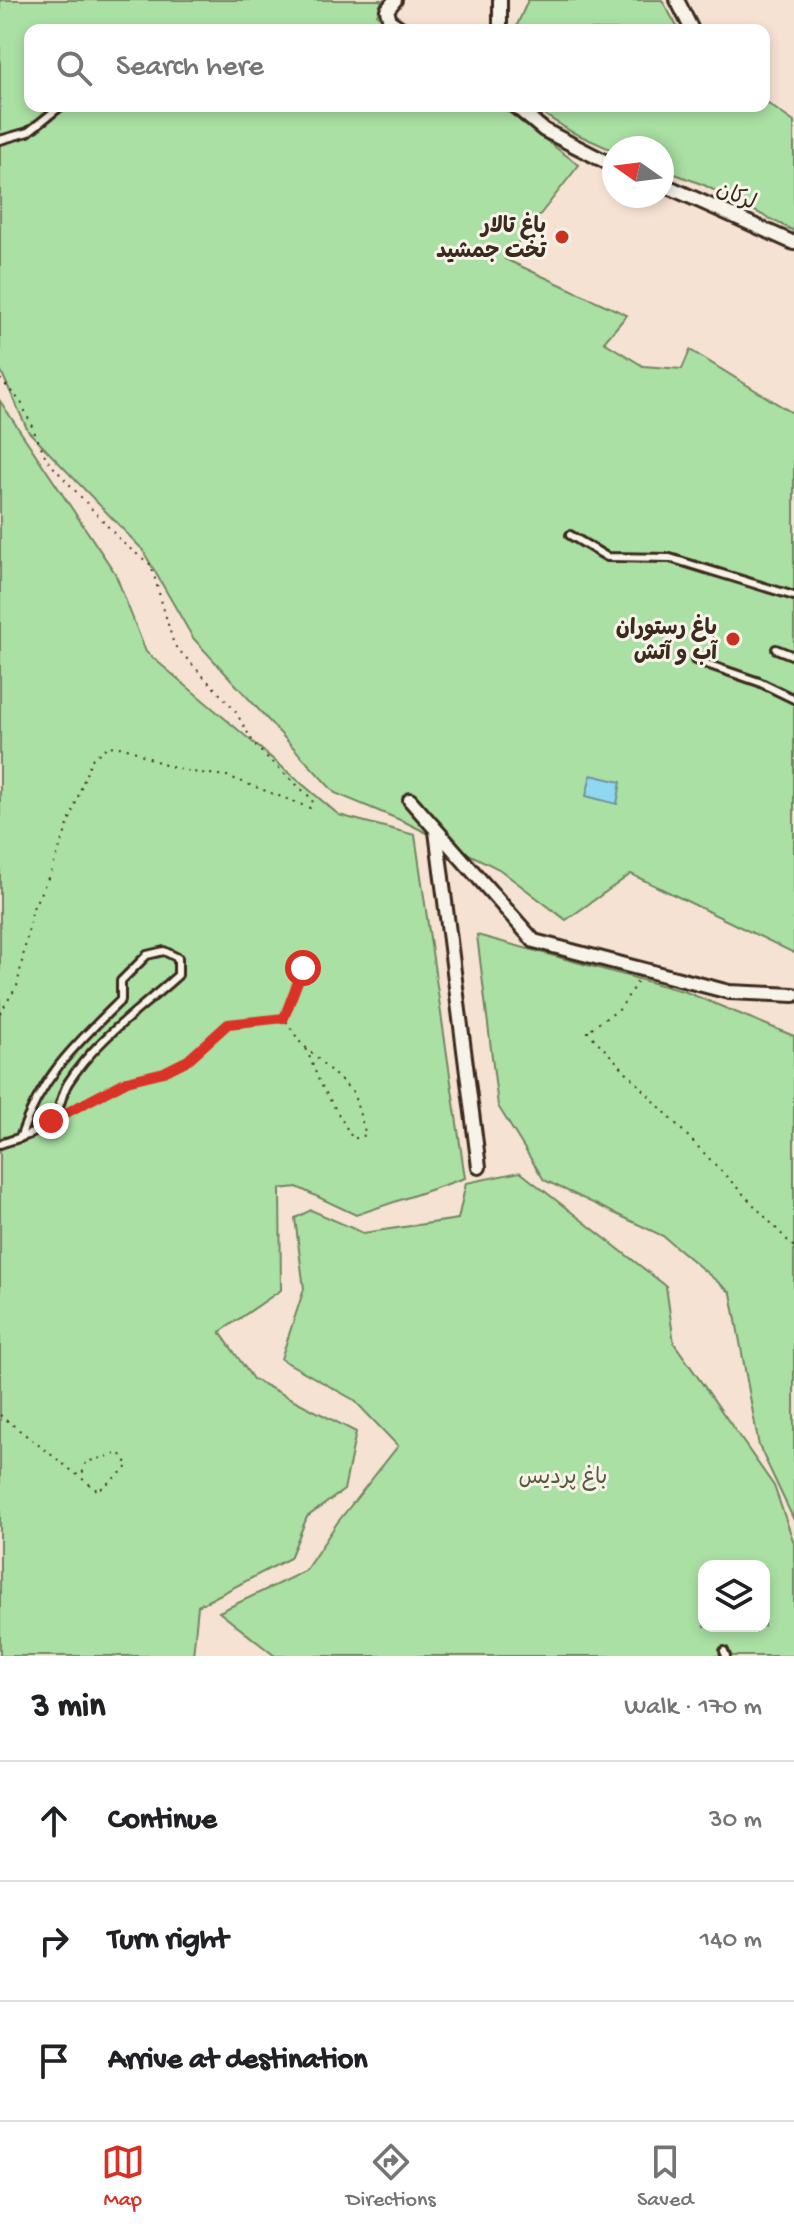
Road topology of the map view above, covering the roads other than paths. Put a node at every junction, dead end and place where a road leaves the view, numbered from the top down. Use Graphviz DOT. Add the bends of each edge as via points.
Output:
graph roads {
  1 [pos="395,0"];
  2 [pos="500,0"];
  3 [pos="677,0"];
  4 [pos="394,24"];
  5 [pos="500,24"];
  6 [pos="689,24"];
  7 [pos="53,112"];
  8 [pos="522,112"];
  9 [pos="0,140"];
  10 [pos="602,160"];
  11 [pos="674,189"];
  12 [pos="794,243"];
  13 [pos="570,535"];
  14 [pos="794,596"];
  15 [pos="776,649"];
  16 [pos="794,656"];
  17 [pos="695,660"];
  18 [pos="794,699"];
  19 [pos="410,800"];
  20 [pos="436,831"];
  21 [pos="794,995"];
  22 [pos="121,1000"];
  23 [pos="137,1009"];
  24 [pos="20,1138"];
  25 [pos="0,1144"];
  26 [pos="479,1167"];
  1 -- 4 [label="street" via="387,10"];
  2 -- 5 [label="street"];
  3 -- 6 [label="street"];
  7 -- 9 [label="lane" via="28,132"];
  8 -- 10 [label="street" via="544,130"];
  11 -- 12 [label="street, لرکان"];
  13 -- 14 [label="lane" via="607,557 670,558"];
  15 -- 16 [label="lane"];
  17 -- 18 [label="lane"];
  19 -- 20 [label="street"];
  20 -- 21 [label="street" via="534,941 729,992"];
  20 -- 26 [label="street"];
  22 -- 23 [label="lane"];
  22 -- 23 [label="lane" via="121,981 147,955 164,951 178,958 178,975"];
  22 -- 24 [label="lane" via="51,1071"];
  23 -- 24 [label="lane" via="68,1083 51,1121"];
  24 -- 25 [label="lane"];
}
